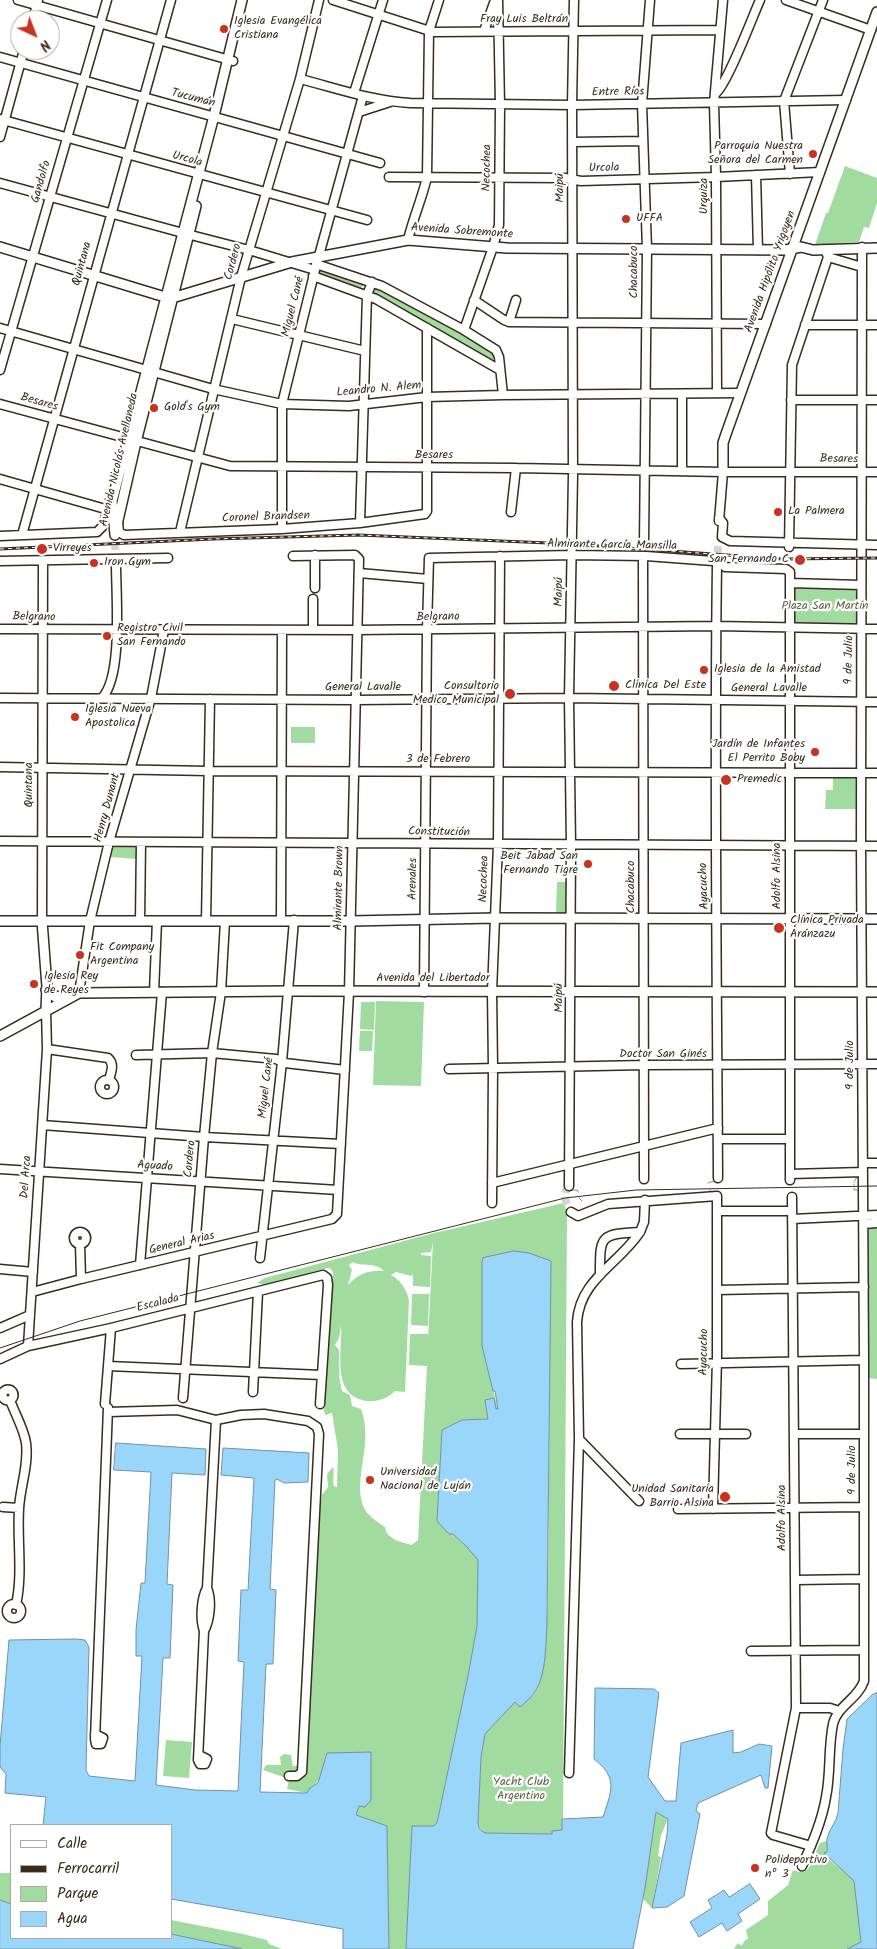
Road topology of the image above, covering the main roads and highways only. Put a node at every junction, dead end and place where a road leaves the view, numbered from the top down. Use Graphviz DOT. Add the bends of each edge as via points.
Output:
graph roads {
  1 [pos="242,0"];
  2 [pos="248,0"];
  3 [pos="877,12"];
  4 [pos="230,60"];
  5 [pos="0,247"];
  6 [pos="877,248"];
  7 [pos="793,249"];
  8 [pos="169,298"];
  9 [pos="132,441"];
  10 [pos="722,472"];
  11 [pos="877,919"];
  12 [pos="0,920"];
  13 [pos="42,921"];
  14 [pos="877,992"];
  15 [pos="46,993"];
  16 [pos="79,993"];
  17 [pos="46,1010"];
  18 [pos="34,1017"];
  19 [pos="0,1036"];
  1 -- 4 [label="main road, Avenida Nicolás Avellaneda"];
  2 -- 4 [label="main road, Avenida Nicolás Avellaneda"];
  3 -- 7 [label="main road, Avenida Hipólito Yrigoyen"];
  4 -- 8 [label="main road, Avenida Nicolás Avellaneda"];
  5 -- 8 [label="main road"];
  6 -- 7 [label="main road, Avenida Sobremonte" via="826,253 801,247"];
  7 -- 8 [label="main road, Avenida Sobremonte" via="573,249 408,240 316,266 292,262"];
  7 -- 10 [label="main road, Avenida Hipólito Yrigoyen" via="724,443"];
  8 -- 9 [label="main road, Avenida Nicolás Avellaneda"];
  9 -- 9 [label="main road, Avenida Nicolás Avellaneda" via="110,506 115,539 118,521"];
  11 -- 13 [label="main road"];
  12 -- 13 [label="main road"];
  13 -- 15 [label="main road, Quintana"];
  14 -- 16 [label="main road, Avenida del Libertador"];
  15 -- 16 [label="main road" via="54,997"];
  15 -- 17 [label="main road, Quintana"];
  15 -- 18 [label="main road"];
  16 -- 17 [label="main road, Avenida del Libertador"];
  17 -- 18 [label="main road, Avenida del Libertador"];
  18 -- 19 [label="main road, Avenida del Libertador"];
}
